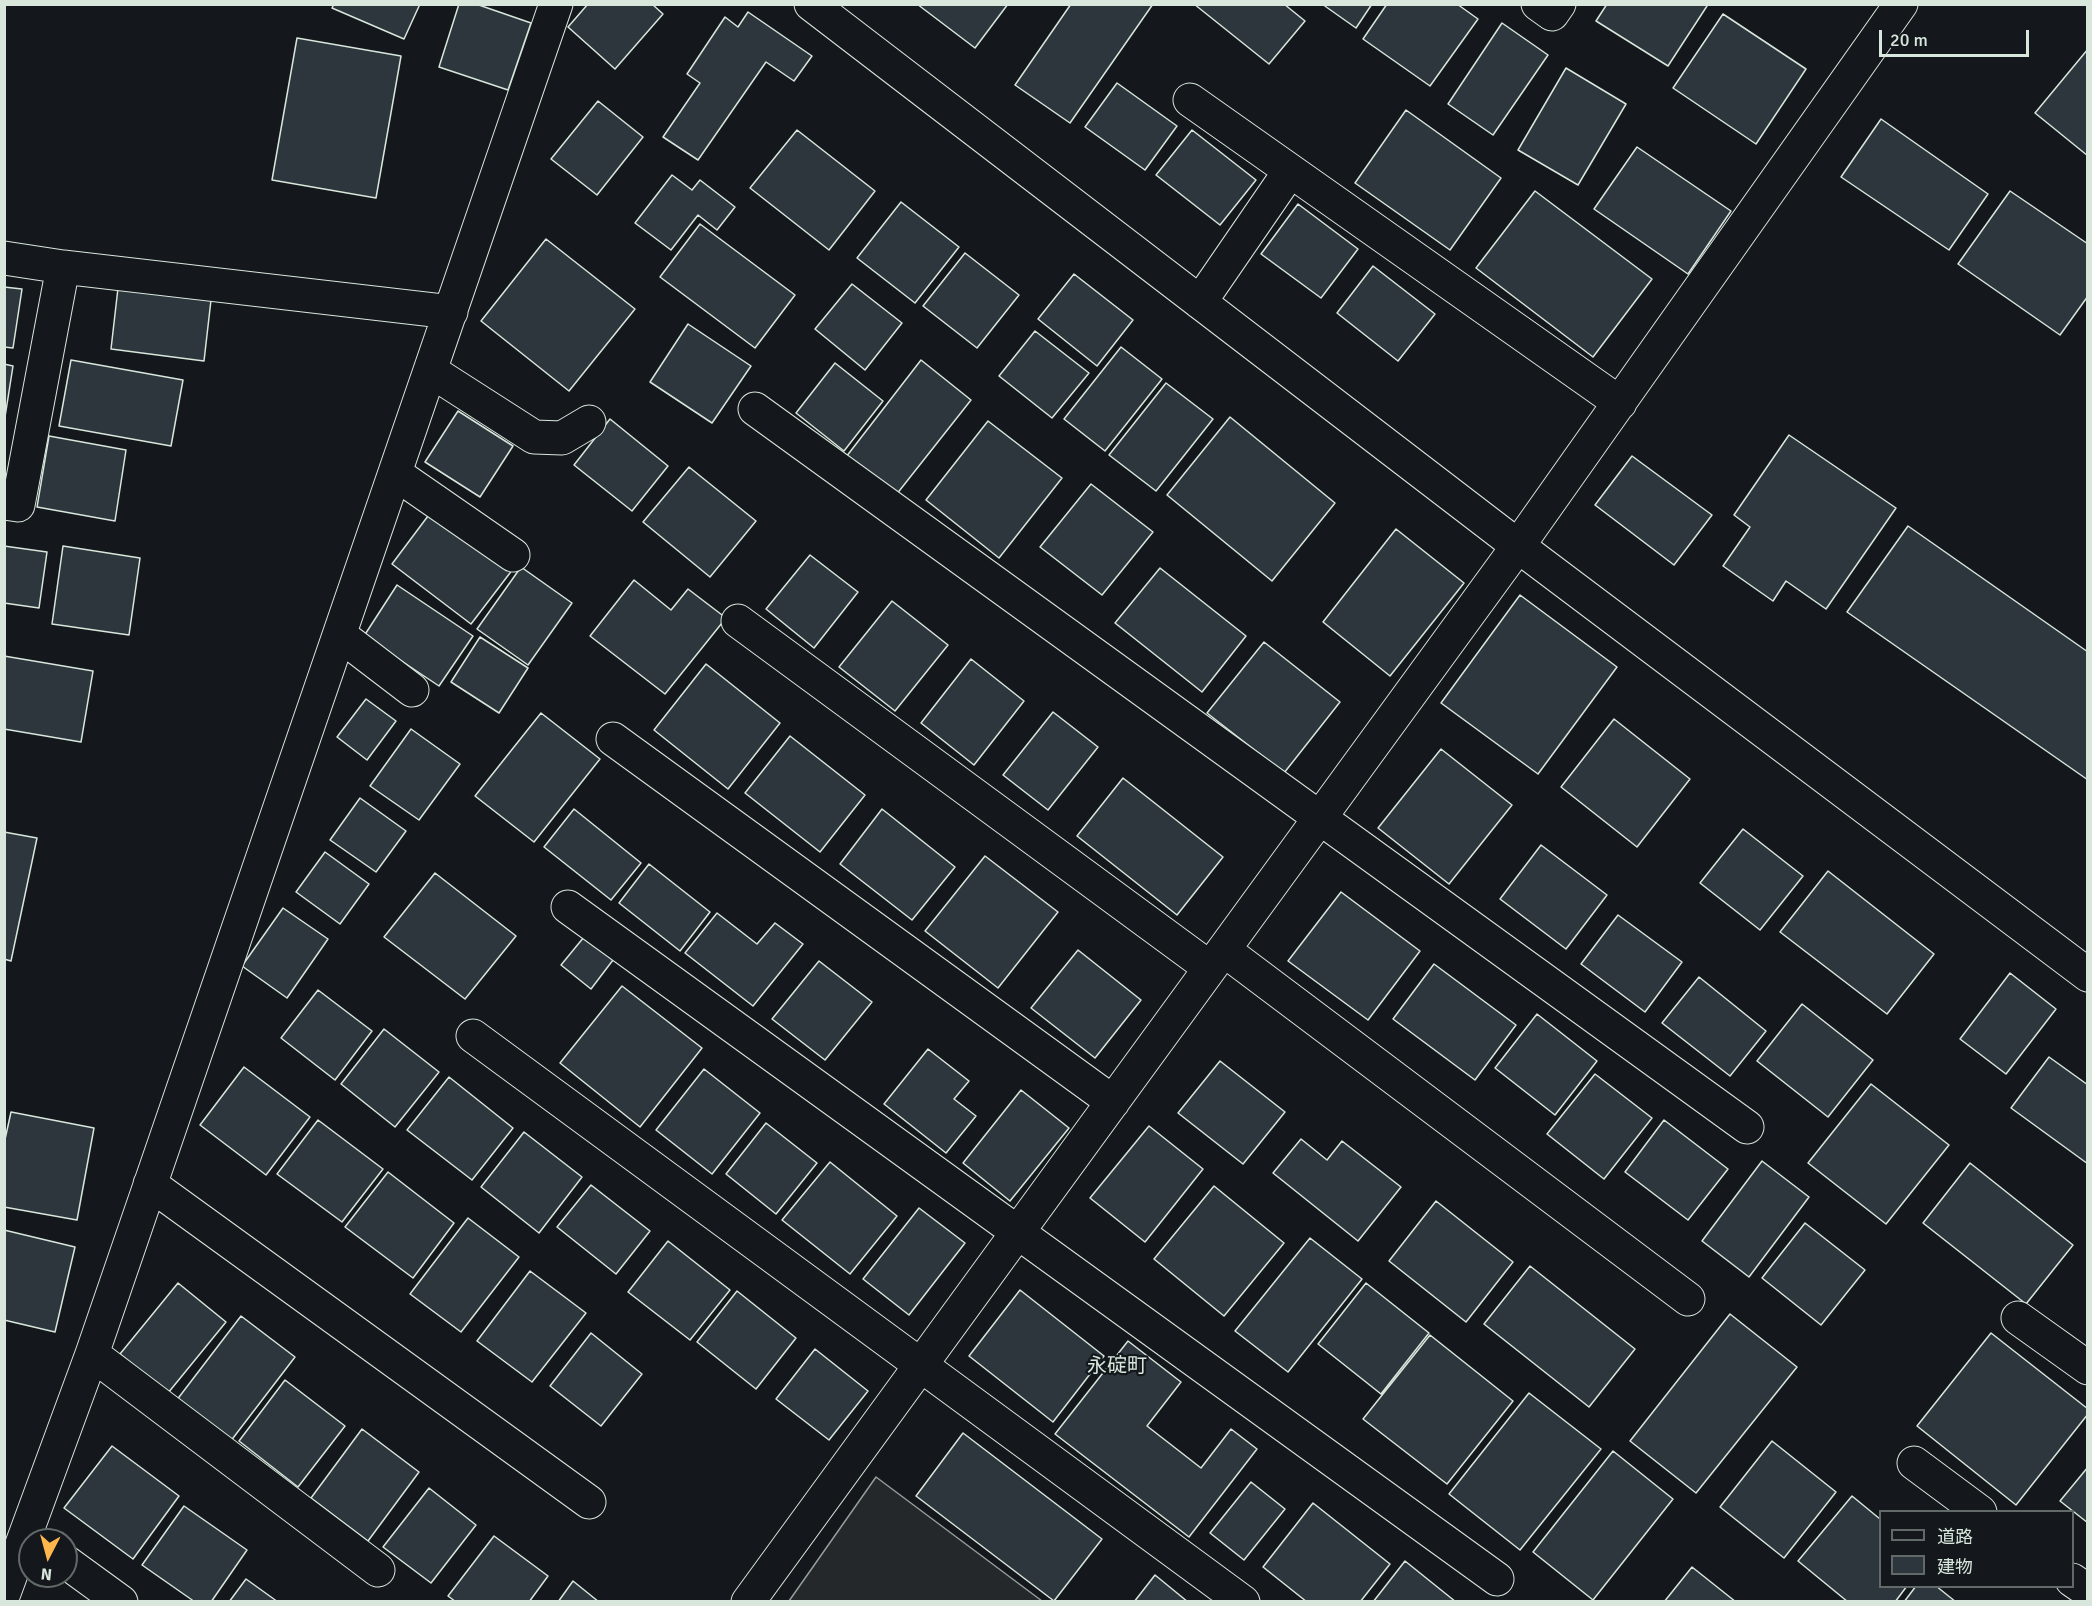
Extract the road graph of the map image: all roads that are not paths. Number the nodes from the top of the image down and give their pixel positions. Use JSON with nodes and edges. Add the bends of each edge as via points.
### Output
{"nodes":[{"id":1,"x":556,"y":4,"type":"edge"},
{"id":2,"x":811,"y":4,"type":"edge"},
{"id":3,"x":1538,"y":4,"type":"edge"},
{"id":4,"x":1559,"y":4,"type":"edge"},
{"id":5,"x":1901,"y":4,"type":"edge"},
{"id":6,"x":1190,"y":100,"type":"dead end"},
{"id":7,"x":1290,"y":171,"type":"junction"},
{"id":8,"x":4,"y":258,"type":"edge"},
{"id":9,"x":63,"y":267,"type":"junction"},
{"id":10,"x":1200,"y":302,"type":"junction"},
{"id":11,"x":451,"y":312,"type":"junction"},
{"id":12,"x":431,"y":370,"type":"junction"},
{"id":13,"x":1620,"y":403,"type":"junction"},
{"id":14,"x":755,"y":409,"type":"dead end"},
{"id":15,"x":590,"y":422,"type":"dead end"},
{"id":16,"x":396,"y":474,"type":"junction"},
{"id":17,"x":4,"y":503,"type":"edge"},
{"id":18,"x":1518,"y":546,"type":"junction"},
{"id":19,"x":513,"y":555,"type":"dead end"},
{"id":20,"x":738,"y":621,"type":"dead end"},
{"id":21,"x":340,"y":635,"type":"junction"},
{"id":22,"x":412,"y":690,"type":"dead end"},
{"id":23,"x":613,"y":739,"type":"dead end"},
{"id":24,"x":1320,"y":818,"type":"junction"},
{"id":25,"x":567,"y":907,"type":"dead end"},
{"id":26,"x":1217,"y":959,"type":"junction"},
{"id":27,"x":2088,"y":975,"type":"edge"},
{"id":28,"x":473,"y":1036,"type":"dead end"},
{"id":29,"x":1113,"y":1102,"type":"junction"},
{"id":30,"x":1747,"y":1127,"type":"dead end"},
{"id":31,"x":150,"y":1185,"type":"junction"},
{"id":32,"x":1018,"y":1232,"type":"junction"},
{"id":33,"x":1688,"y":1299,"type":"dead end"},
{"id":34,"x":2018,"y":1318,"type":"dead end"},
{"id":35,"x":92,"y":1354,"type":"junction"},
{"id":36,"x":921,"y":1365,"type":"junction"},
{"id":37,"x":2088,"y":1368,"type":"edge"},
{"id":38,"x":1914,"y":1463,"type":"dead end"},
{"id":39,"x":589,"y":1502,"type":"dead end"},
{"id":40,"x":1977,"y":1510,"type":"edge"},
{"id":41,"x":34,"y":1528,"type":"edge"},
{"id":42,"x":18,"y":1564,"type":"edge"},
{"id":43,"x":378,"y":1570,"type":"dead end"},
{"id":44,"x":78,"y":1571,"type":"edge"},
{"id":45,"x":1497,"y":1579,"type":"dead end"},
{"id":46,"x":2074,"y":1581,"type":"edge"},
{"id":47,"x":2088,"y":1591,"type":"edge"},
{"id":48,"x":4,"y":1593,"type":"edge"},
{"id":49,"x":121,"y":1602,"type":"edge"},
{"id":50,"x":748,"y":1602,"type":"edge"},
{"id":51,"x":1243,"y":1602,"type":"edge"}],
"edges":[{"from":1,"to":11,"type":"street"},
{"from":2,"to":10,"type":"street"},
{"from":3,"to":4,"type":"street","via":[[1552,14]]},
{"from":5,"to":13,"type":"street"},
{"from":6,"to":7,"type":"street"},
{"from":7,"to":10,"type":"street"},
{"from":7,"to":13,"type":"street"},
{"from":8,"to":9,"type":"street"},
{"from":9,"to":11,"type":"street"},
{"from":9,"to":17,"type":"street","via":[[18,505]]},
{"from":10,"to":18,"type":"street"},
{"from":11,"to":12,"type":"street"},
{"from":12,"to":15,"type":"street","via":[[534,437],[562,438]]},
{"from":12,"to":16,"type":"street"},
{"from":13,"to":18,"type":"street"},
{"from":14,"to":24,"type":"street"},
{"from":16,"to":19,"type":"street"},
{"from":16,"to":21,"type":"street"},
{"from":18,"to":24,"type":"street"},
{"from":18,"to":27,"type":"street"},
{"from":20,"to":26,"type":"street"},
{"from":21,"to":22,"type":"street"},
{"from":21,"to":31,"type":"street"},
{"from":23,"to":29,"type":"street"},
{"from":24,"to":26,"type":"street"},
{"from":24,"to":30,"type":"street"},
{"from":25,"to":32,"type":"street"},
{"from":26,"to":29,"type":"street"},
{"from":26,"to":33,"type":"street"},
{"from":28,"to":36,"type":"street"},
{"from":29,"to":32,"type":"street"},
{"from":31,"to":35,"type":"street"},
{"from":31,"to":39,"type":"street"},
{"from":32,"to":36,"type":"street"},
{"from":32,"to":45,"type":"street"},
{"from":34,"to":37,"type":"street"},
{"from":35,"to":41,"type":"street"},
{"from":35,"to":43,"type":"street"},
{"from":36,"to":50,"type":"street"},
{"from":36,"to":51,"type":"street"},
{"from":38,"to":40,"type":"street"},
{"from":42,"to":48,"type":"street"},
{"from":44,"to":49,"type":"street"},
{"from":46,"to":47,"type":"street"}]}
